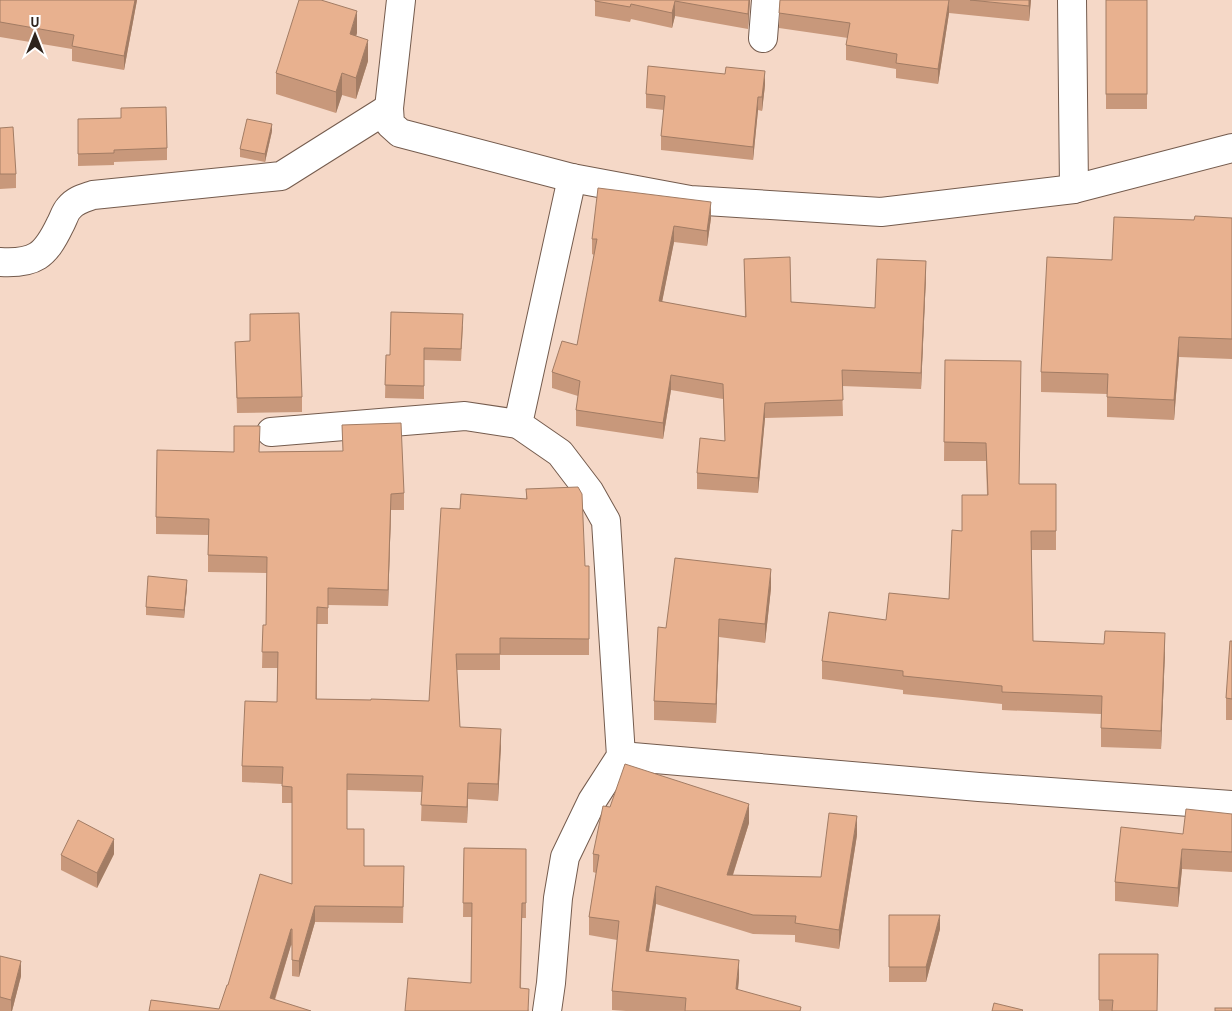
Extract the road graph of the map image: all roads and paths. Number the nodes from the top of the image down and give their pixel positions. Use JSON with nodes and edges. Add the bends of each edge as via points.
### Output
{"nodes":[{"id":1,"x":401,"y":0,"type":"edge"},
{"id":2,"x":766,"y":0,"type":"edge"},
{"id":3,"x":1072,"y":0,"type":"edge"},
{"id":4,"x":763,"y":38,"type":"dead end"},
{"id":5,"x":389,"y":108,"type":"junction"},
{"id":6,"x":1232,"y":148,"type":"edge"},
{"id":7,"x":572,"y":178,"type":"junction"},
{"id":8,"x":1074,"y":189,"type":"junction"},
{"id":9,"x":0,"y":262,"type":"edge"},
{"id":10,"x":518,"y":424,"type":"junction"},
{"id":11,"x":271,"y":432,"type":"dead end"},
{"id":12,"x":621,"y":756,"type":"junction"},
{"id":13,"x":1232,"y":805,"type":"edge"},
{"id":14,"x":547,"y":1011,"type":"edge"}],
"edges":[{"from":1,"to":5,"type":"street"},
{"from":2,"to":4,"type":"street"},
{"from":3,"to":8,"type":"street"},
{"from":5,"to":7,"type":"street","via":[[390,124],[400,133]]},
{"from":5,"to":9,"type":"street","via":[[281,176],[79,199],[69,208],[50,245],[38,256],[17,263]]},
{"from":6,"to":8,"type":"street"},
{"from":7,"to":8,"type":"street","via":[[690,200],[882,212]]},
{"from":7,"to":10,"type":"street"},
{"from":10,"to":11,"type":"street","via":[[465,416]]},
{"from":10,"to":12,"type":"street","via":[[560,453],[589,491],[606,521]]},
{"from":12,"to":13,"type":"street","via":[[979,788]]},
{"from":12,"to":14,"type":"street","via":[[592,801],[565,857]]}]}
